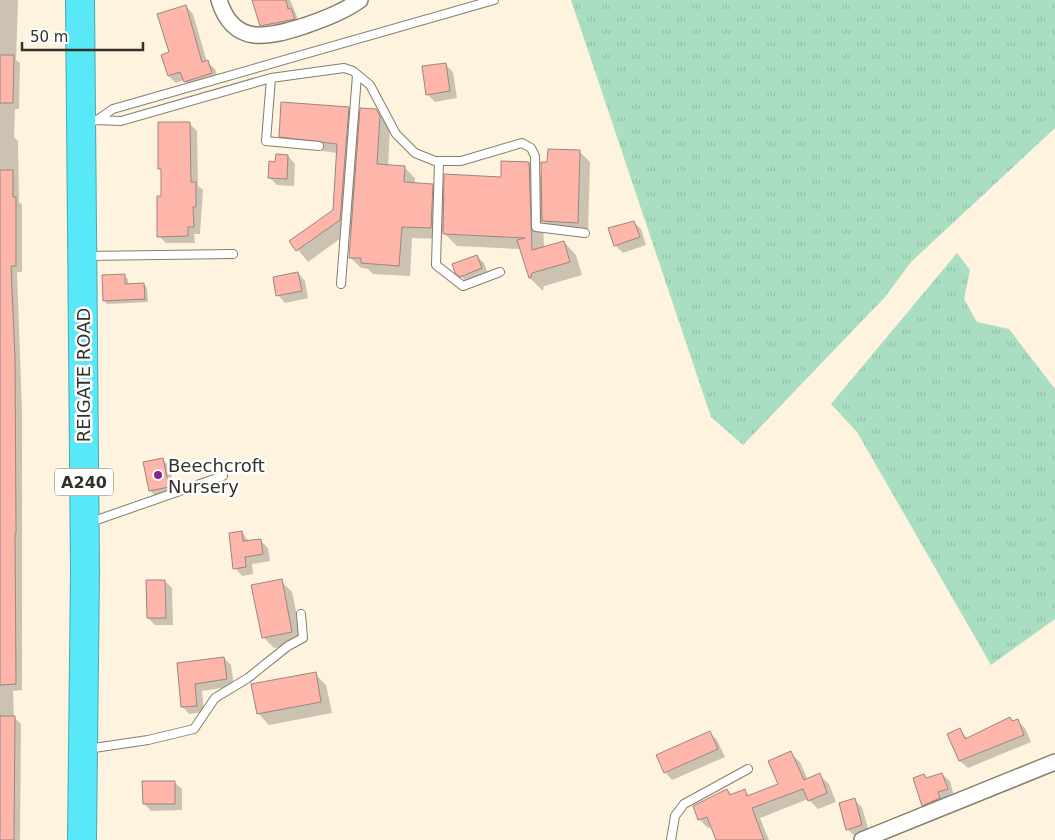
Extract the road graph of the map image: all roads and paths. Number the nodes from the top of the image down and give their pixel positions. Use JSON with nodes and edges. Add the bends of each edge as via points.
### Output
{"nodes":[{"id":1,"x":80,"y":0,"type":"edge"},
{"id":2,"x":218,"y":0,"type":"edge"},
{"id":3,"x":360,"y":0,"type":"edge"},
{"id":4,"x":494,"y":0,"type":"edge"},
{"id":5,"x":357,"y":75,"type":"junction"},
{"id":6,"x":271,"y":78,"type":"junction"},
{"id":7,"x":89,"y":122,"type":"junction"},
{"id":8,"x":320,"y":146,"type":"dead end"},
{"id":9,"x":439,"y":162,"type":"junction"},
{"id":10,"x":585,"y":233,"type":"dead end"},
{"id":11,"x":233,"y":254,"type":"dead end"},
{"id":12,"x":82,"y":256,"type":"junction"},
{"id":13,"x":500,"y":272,"type":"dead end"},
{"id":14,"x":341,"y":284,"type":"dead end"},
{"id":15,"x":223,"y":476,"type":"dead end"},
{"id":16,"x":84,"y":525,"type":"junction"},
{"id":17,"x":301,"y":614,"type":"dead end"},
{"id":18,"x":83,"y":750,"type":"junction"},
{"id":19,"x":1055,"y":762,"type":"edge"},
{"id":20,"x":748,"y":769,"type":"dead end"},
{"id":21,"x":82,"y":840,"type":"edge"},
{"id":22,"x":671,"y":840,"type":"edge"},
{"id":23,"x":862,"y":840,"type":"edge"}],
"edges":[{"from":1,"to":7,"type":"highway","name":"REIGATE ROAD","number":"A240"},
{"from":2,"to":3,"type":"street","via":[[235,28],[243,33],[263,36],[283,33],[320,20]]},
{"from":4,"to":7,"type":"lane","via":[[113,110]]},
{"from":5,"to":6,"type":"lane","via":[[344,68],[336,68]]},
{"from":5,"to":9,"type":"lane","via":[[370,85],[396,134],[415,153]]},
{"from":5,"to":14,"type":"lane"},
{"from":6,"to":7,"type":"lane","via":[[121,121]]},
{"from":6,"to":8,"type":"lane","via":[[266,141]]},
{"from":7,"to":12,"type":"highway","name":"REIGATE ROAD","number":"A240"},
{"from":9,"to":10,"type":"lane","via":[[461,161],[522,144],[531,148],[535,156],[536,227]]},
{"from":9,"to":13,"type":"lane","via":[[436,265],[463,286]]},
{"from":11,"to":12,"type":"lane"},
{"from":12,"to":16,"type":"highway","name":"REIGATE ROAD","number":"A240"},
{"from":15,"to":16,"type":"lane"},
{"from":16,"to":18,"type":"highway","name":"REIGATE ROAD","number":"A240"},
{"from":17,"to":18,"type":"lane","via":[[303,638],[215,698],[194,729]]},
{"from":18,"to":21,"type":"highway","name":"REIGATE ROAD","number":"A240"},
{"from":19,"to":23,"type":"street"},
{"from":20,"to":22,"type":"lane","via":[[684,804],[675,816]]}]}
